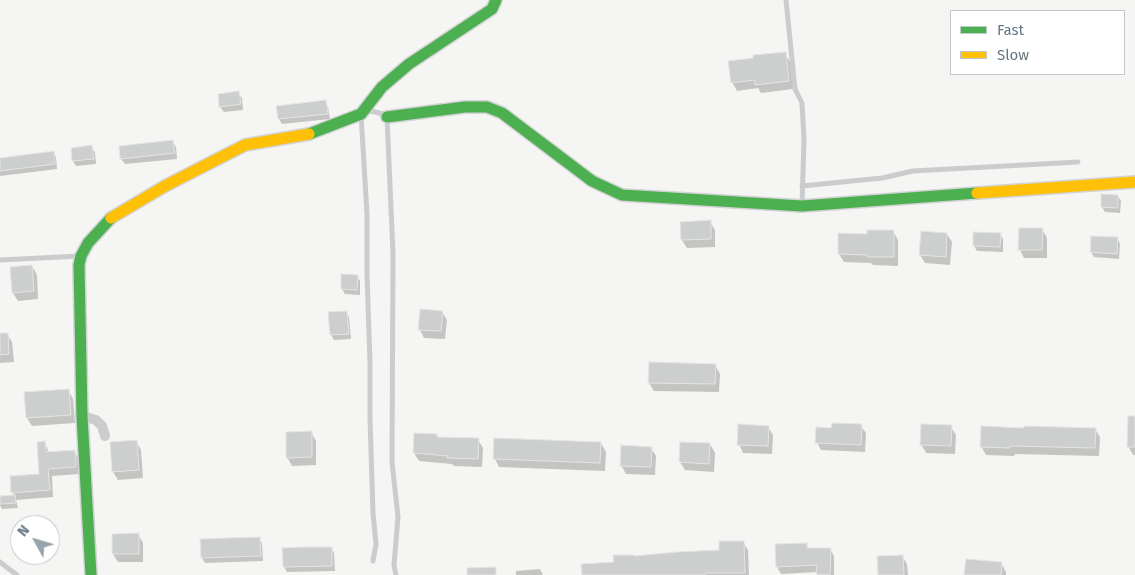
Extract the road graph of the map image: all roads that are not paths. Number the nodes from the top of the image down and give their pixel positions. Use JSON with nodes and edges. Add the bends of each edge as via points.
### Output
{"nodes":[{"id":1,"x":496,"y":0,"type":"edge"},
{"id":2,"x":786,"y":0,"type":"edge"},
{"id":3,"x":361,"y":114,"type":"junction"},
{"id":4,"x":387,"y":117,"type":"junction"},
{"id":5,"x":1078,"y":162,"type":"dead end"},
{"id":6,"x":1135,"y":182,"type":"edge"},
{"id":7,"x":802,"y":186,"type":"junction"},
{"id":8,"x":802,"y":206,"type":"junction"},
{"id":9,"x":81,"y":256,"type":"junction"},
{"id":10,"x":0,"y":260,"type":"edge"},
{"id":11,"x":82,"y":416,"type":"junction"},
{"id":12,"x":106,"y":436,"type":"dead end"},
{"id":13,"x":373,"y":561,"type":"dead end"},
{"id":14,"x":0,"y":562,"type":"edge"},
{"id":15,"x":17,"y":575,"type":"edge"},
{"id":16,"x":91,"y":575,"type":"edge"},
{"id":17,"x":396,"y":575,"type":"edge"}],
"edges":[{"from":1,"to":3,"type":"street","via":[[492,9],[409,64],[382,87]]},
{"from":2,"to":7,"type":"lane","via":[[795,89],[802,103]]},
{"from":3,"to":4,"type":"lane","via":[[371,111]]},
{"from":3,"to":9,"type":"street","via":[[308,134],[245,144],[110,218],[88,242]]},
{"from":3,"to":13,"type":"lane","via":[[367,214],[370,418],[376,544]]},
{"from":4,"to":8,"type":"street","via":[[466,106],[487,107],[502,113],[592,181],[622,195]]},
{"from":4,"to":17,"type":"lane","via":[[394,254],[392,462],[398,517]]},
{"from":5,"to":7,"type":"lane","via":[[913,171],[882,178]]},
{"from":6,"to":8,"type":"street"},
{"from":7,"to":8,"type":"lane"},
{"from":9,"to":10,"type":"lane"},
{"from":9,"to":11,"type":"street"},
{"from":11,"to":12,"type":"street","via":[[96,420]]},
{"from":11,"to":16,"type":"street"},
{"from":14,"to":15,"type":"lane"}]}
